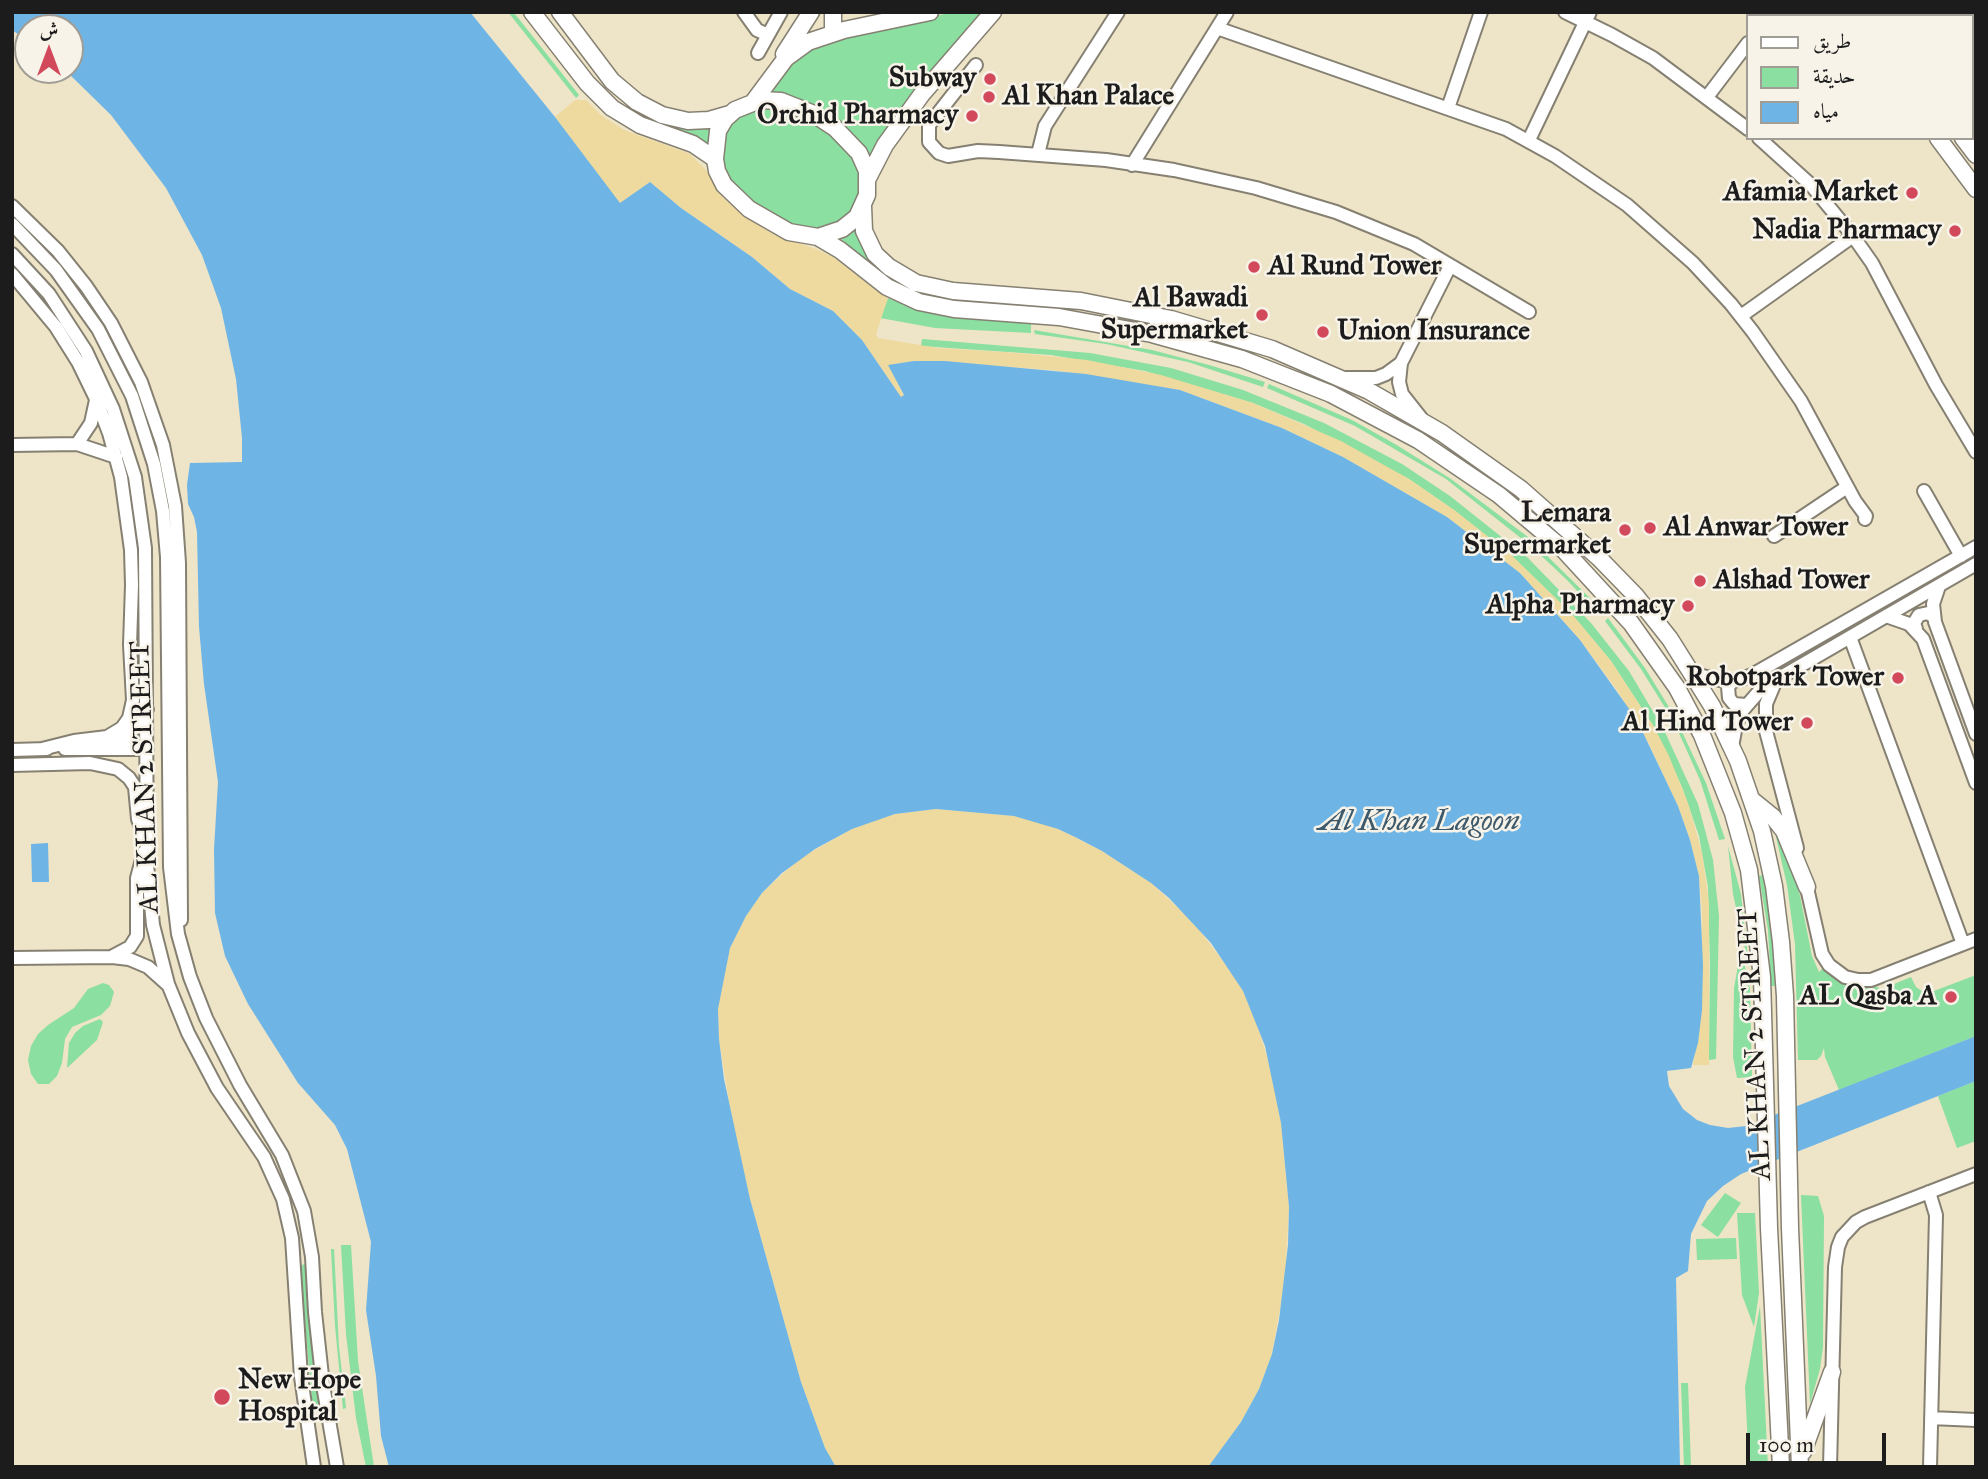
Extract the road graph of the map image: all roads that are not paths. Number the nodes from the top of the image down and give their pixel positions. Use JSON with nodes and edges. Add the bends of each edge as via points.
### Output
{"nodes":[{"id":1,"x":532,"y":12,"type":"edge"},
{"id":2,"x":560,"y":12,"type":"edge"},
{"id":3,"x":744,"y":12,"type":"edge"},
{"id":4,"x":781,"y":12,"type":"edge"},
{"id":5,"x":833,"y":12,"type":"edge"},
{"id":6,"x":930,"y":12,"type":"edge"},
{"id":7,"x":993,"y":12,"type":"edge"},
{"id":8,"x":1118,"y":12,"type":"edge"},
{"id":9,"x":1227,"y":12,"type":"edge"},
{"id":10,"x":1481,"y":12,"type":"edge"},
{"id":11,"x":1565,"y":12,"type":"edge"},
{"id":12,"x":807,"y":15,"type":"edge"},
{"id":13,"x":1588,"y":17,"type":"edge"},
{"id":14,"x":1217,"y":28,"type":"junction"},
{"id":15,"x":833,"y":33,"type":"junction"},
{"id":16,"x":768,"y":35,"type":"junction"},
{"id":17,"x":1746,"y":46,"type":"edge"},
{"id":18,"x":758,"y":53,"type":"dead end"},
{"id":19,"x":976,"y":65,"type":"dead end"},
{"id":20,"x":776,"y":71,"type":"junction"},
{"id":21,"x":1707,"y":97,"type":"junction"},
{"id":22,"x":754,"y":101,"type":"junction"},
{"id":23,"x":1448,"y":108,"type":"junction"},
{"id":24,"x":730,"y":114,"type":"junction"},
{"id":25,"x":1746,"y":127,"type":"edge"},
{"id":26,"x":1529,"y":140,"type":"junction"},
{"id":27,"x":1761,"y":140,"type":"edge"},
{"id":28,"x":1939,"y":140,"type":"edge"},
{"id":29,"x":1038,"y":154,"type":"junction"},
{"id":30,"x":715,"y":159,"type":"junction"},
{"id":31,"x":1132,"y":164,"type":"junction"},
{"id":32,"x":868,"y":178,"type":"junction"},
{"id":33,"x":1976,"y":189,"type":"edge"},
{"id":34,"x":12,"y":206,"type":"edge"},
{"id":35,"x":863,"y":206,"type":"junction"},
{"id":36,"x":12,"y":224,"type":"edge"},
{"id":37,"x":1853,"y":236,"type":"junction"},
{"id":38,"x":818,"y":237,"type":"junction"},
{"id":39,"x":12,"y":254,"type":"edge"},
{"id":40,"x":1450,"y":266,"type":"junction"},
{"id":41,"x":56,"y":270,"type":"junction"},
{"id":42,"x":12,"y":274,"type":"edge"},
{"id":43,"x":80,"y":278,"type":"junction"},
{"id":44,"x":1529,"y":312,"type":"dead end"},
{"id":45,"x":1741,"y":316,"type":"junction"},
{"id":46,"x":1401,"y":363,"type":"junction"},
{"id":47,"x":1343,"y":379,"type":"junction"},
{"id":48,"x":96,"y":399,"type":"junction"},
{"id":49,"x":1424,"y":422,"type":"junction"},
{"id":50,"x":77,"y":444,"type":"junction"},
{"id":51,"x":12,"y":445,"type":"edge"},
{"id":52,"x":1976,"y":452,"type":"edge"},
{"id":53,"x":116,"y":457,"type":"junction"},
{"id":54,"x":1847,"y":487,"type":"junction"},
{"id":55,"x":172,"y":488,"type":"junction"},
{"id":56,"x":1924,"y":491,"type":"dead end"},
{"id":57,"x":124,"y":497,"type":"junction"},
{"id":58,"x":141,"y":510,"type":"junction"},
{"id":59,"x":163,"y":511,"type":"junction"},
{"id":60,"x":1865,"y":519,"type":"dead end"},
{"id":61,"x":1774,"y":536,"type":"dead end"},
{"id":62,"x":1976,"y":547,"type":"edge"},
{"id":63,"x":1961,"y":556,"type":"junction"},
{"id":64,"x":1976,"y":564,"type":"edge"},
{"id":65,"x":1939,"y":586,"type":"junction"},
{"id":66,"x":1886,"y":616,"type":"junction"},
{"id":67,"x":1934,"y":617,"type":"junction"},
{"id":68,"x":130,"y":629,"type":"junction"},
{"id":69,"x":1916,"y":629,"type":"junction"},
{"id":70,"x":1850,"y":637,"type":"junction"},
{"id":71,"x":146,"y":648,"type":"junction"},
{"id":72,"x":1694,"y":674,"type":"junction"},
{"id":73,"x":1776,"y":680,"type":"junction"},
{"id":74,"x":1733,"y":681,"type":"junction"},
{"id":75,"x":1746,"y":705,"type":"junction"},
{"id":76,"x":147,"y":709,"type":"junction"},
{"id":77,"x":1976,"y":734,"type":"edge"},
{"id":78,"x":1732,"y":747,"type":"junction"},
{"id":79,"x":106,"y":749,"type":"junction"},
{"id":80,"x":147,"y":749,"type":"junction"},
{"id":81,"x":12,"y":750,"type":"edge"},
{"id":82,"x":42,"y":750,"type":"junction"},
{"id":83,"x":12,"y":765,"type":"edge"},
{"id":84,"x":1976,"y":783,"type":"edge"},
{"id":85,"x":1752,"y":800,"type":"junction"},
{"id":86,"x":148,"y":842,"type":"junction"},
{"id":87,"x":1807,"y":887,"type":"junction"},
{"id":88,"x":178,"y":934,"type":"junction"},
{"id":89,"x":1976,"y":939,"type":"edge"},
{"id":90,"x":1963,"y":944,"type":"junction"},
{"id":91,"x":112,"y":957,"type":"junction"},
{"id":92,"x":12,"y":958,"type":"edge"},
{"id":93,"x":168,"y":984,"type":"junction"},
{"id":94,"x":1976,"y":1174,"type":"edge"},
{"id":95,"x":1929,"y":1192,"type":"junction"},
{"id":96,"x":307,"y":1226,"type":"junction"},
{"id":97,"x":290,"y":1229,"type":"junction"},
{"id":98,"x":293,"y":1257,"type":"junction"},
{"id":99,"x":312,"y":1257,"type":"junction"},
{"id":100,"x":1832,"y":1372,"type":"junction"},
{"id":101,"x":1931,"y":1418,"type":"junction"},
{"id":102,"x":1976,"y":1420,"type":"edge"},
{"id":103,"x":1799,"y":1464,"type":"edge"},
{"id":104,"x":314,"y":1467,"type":"edge"},
{"id":105,"x":337,"y":1467,"type":"edge"},
{"id":106,"x":1781,"y":1467,"type":"edge"},
{"id":107,"x":1830,"y":1467,"type":"edge"},
{"id":108,"x":1930,"y":1467,"type":"edge"}],
"edges":[{"from":1,"to":30,"type":"main road","via":[[612,108],[640,125],[693,144]]},
{"from":2,"to":24,"type":"main road","via":[[612,81],[638,102],[662,115],[688,121]]},
{"from":3,"to":16,"type":"street","via":[[757,30]]},
{"from":4,"to":16,"type":"street"},
{"from":5,"to":15,"type":"main road"},
{"from":6,"to":15,"type":"main road"},
{"from":7,"to":32,"type":"main road","via":[[914,104]]},
{"from":8,"to":29,"type":"street","via":[[1045,126]]},
{"from":9,"to":14,"type":"street"},
{"from":10,"to":23,"type":"street"},
{"from":11,"to":13,"type":"street"},
{"from":12,"to":20,"type":"main road"},
{"from":13,"to":21,"type":"street"},
{"from":13,"to":26,"type":"street"},
{"from":14,"to":23,"type":"street"},
{"from":14,"to":31,"type":"street"},
{"from":15,"to":20,"type":"main road","via":[[796,49]]},
{"from":16,"to":18,"type":"street"},
{"from":17,"to":21,"type":"street"},
{"from":19,"to":29,"type":"street","via":[[931,120],[932,146],[948,156],[978,151]]},
{"from":20,"to":22,"type":"main road"},
{"from":21,"to":25,"type":"street"},
{"from":22,"to":24,"type":"main road"},
{"from":22,"to":32,"type":"main road","via":[[782,101],[825,120],[859,153]]},
{"from":23,"to":26,"type":"street"},
{"from":24,"to":30,"type":"main road","via":[[716,138]]},
{"from":26,"to":45,"type":"street","via":[[1652,226]]},
{"from":27,"to":37,"type":"street","via":[[1811,185]]},
{"from":28,"to":33,"type":"main road"},
{"from":29,"to":31,"type":"street"},
{"from":30,"to":38,"type":"main road","via":[[724,185],[749,209],[789,232]]},
{"from":31,"to":40,"type":"street","via":[[1215,178],[1297,199],[1414,244]]},
{"from":32,"to":35,"type":"main road"},
{"from":34,"to":43,"type":"street"},
{"from":35,"to":38,"type":"main road","via":[[847,226]]},
{"from":35,"to":47,"type":"main road","name":"AL KHAN 2 STREET","via":[[864,231],[875,254],[916,283],[941,290],[1062,299],[1149,314],[1250,341]]},
{"from":36,"to":41,"type":"street","name":"AL KHAN 2 STREET"},
{"from":37,"to":45,"type":"street"},
{"from":37,"to":52,"type":"street"},
{"from":38,"to":106,"type":"main road","name":"AL KHAN 2 STREET","via":[[887,287],[919,302],[1121,327],[1212,350],[1301,381],[1360,408],[1482,482],[1544,532],[1597,584],[1647,644],[1690,711],[1713,760],[1749,870],[1762,977]]},
{"from":39,"to":58,"type":"street","name":"AL KHAN 2 STREET","via":[[63,314],[96,370],[123,436]]},
{"from":40,"to":44,"type":"street"},
{"from":40,"to":46,"type":"street"},
{"from":41,"to":43,"type":"street"},
{"from":41,"to":59,"type":"street","name":"AL KHAN 2 STREET","via":[[92,318],[122,373],[148,441]]},
{"from":42,"to":48,"type":"street","via":[[56,327]]},
{"from":43,"to":55,"type":"street","via":[[111,323],[141,382],[163,444]]},
{"from":45,"to":54,"type":"street","via":[[1801,401]]},
{"from":46,"to":47,"type":"street","via":[[1376,378]]},
{"from":46,"to":49,"type":"street","via":[[1402,394]]},
{"from":47,"to":49,"type":"main road","name":"AL KHAN 2 STREET"},
{"from":48,"to":50,"type":"street","via":[[91,424]]},
{"from":48,"to":53,"type":"street"},
{"from":49,"to":72,"type":"main road","name":"AL KHAN 2 STREET","via":[[1514,484],[1599,558],[1653,617]]},
{"from":50,"to":51,"type":"street"},
{"from":50,"to":53,"type":"street"},
{"from":53,"to":57,"type":"street"},
{"from":54,"to":60,"type":"street"},
{"from":54,"to":61,"type":"street"},
{"from":55,"to":59,"type":"street"},
{"from":55,"to":88,"type":"street","via":[[179,582],[182,897]]},
{"from":56,"to":63,"type":"street"},
{"from":57,"to":58,"type":"street"},
{"from":57,"to":68,"type":"street","via":[[132,568]]},
{"from":58,"to":71,"type":"street","name":"AL KHAN 2 STREET"},
{"from":59,"to":88,"type":"street","name":"AL KHAN 2 STREET","via":[[170,867]]},
{"from":62,"to":63,"type":"street"},
{"from":63,"to":74,"type":"street","via":[[1752,675]]},
{"from":64,"to":65,"type":"street"},
{"from":65,"to":66,"type":"street"},
{"from":65,"to":67,"type":"street"},
{"from":66,"to":69,"type":"street"},
{"from":66,"to":70,"type":"street"},
{"from":67,"to":69,"type":"street","via":[[1919,615]]},
{"from":67,"to":77,"type":"street"},
{"from":68,"to":71,"type":"street"},
{"from":68,"to":82,"type":"street","via":[[133,700],[126,723],[107,737]]},
{"from":69,"to":84,"type":"street"},
{"from":70,"to":73,"type":"street"},
{"from":70,"to":90,"type":"street"},
{"from":71,"to":76,"type":"street","name":"AL KHAN 2 STREET"},
{"from":72,"to":74,"type":"street"},
{"from":72,"to":78,"type":"main road","name":"AL KHAN 2 STREET"},
{"from":73,"to":75,"type":"street"},
{"from":73,"to":87,"type":"street","via":[[1766,704],[1766,731]]},
{"from":74,"to":75,"type":"street","via":[[1729,698],[1734,704]]},
{"from":75,"to":78,"type":"street"},
{"from":76,"to":79,"type":"street","via":[[129,736]]},
{"from":76,"to":80,"type":"street","name":"AL KHAN 2 STREET"},
{"from":78,"to":85,"type":"main road","name":"AL KHAN 2 STREET"},
{"from":79,"to":80,"type":"street"},
{"from":79,"to":82,"type":"street"},
{"from":80,"to":86,"type":"street","name":"AL KHAN 2 STREET"},
{"from":81,"to":82,"type":"street"},
{"from":83,"to":86,"type":"street","via":[[90,763],[118,769],[135,787],[138,819]]},
{"from":85,"to":87,"type":"main road","via":[[1784,831]]},
{"from":85,"to":103,"type":"main road","name":"AL KHAN 2 STREET","via":[[1778,914]]},
{"from":86,"to":91,"type":"street","via":[[137,878],[137,936],[130,947]]},
{"from":86,"to":93,"type":"street","name":"AL KHAN 2 STREET","via":[[150,904]]},
{"from":87,"to":90,"type":"street","via":[[1822,954],[1845,977],[1871,979]]},
{"from":88,"to":96,"type":"street","name":"AL KHAN 2 STREET","via":[[206,1018],[282,1155]]},
{"from":89,"to":90,"type":"street"},
{"from":91,"to":92,"type":"street"},
{"from":91,"to":93,"type":"street","via":[[142,964]]},
{"from":93,"to":97,"type":"street","name":"AL KHAN 2 STREET","via":[[196,1049],[271,1171]]},
{"from":94,"to":95,"type":"street"},
{"from":95,"to":100,"type":"street","via":[[1865,1217],[1842,1237],[1835,1256]]},
{"from":95,"to":101,"type":"street","via":[[1936,1215]]},
{"from":96,"to":97,"type":"street"},
{"from":96,"to":99,"type":"street","name":"AL KHAN 2 STREET"},
{"from":97,"to":98,"type":"street","name":"AL KHAN 2 STREET"},
{"from":98,"to":99,"type":"street"},
{"from":98,"to":104,"type":"street","name":"AL KHAN 2 STREET","via":[[300,1377]]},
{"from":99,"to":105,"type":"street","name":"AL KHAN 2 STREET","via":[[318,1349]]},
{"from":100,"to":103,"type":"main road"},
{"from":100,"to":107,"type":"street"},
{"from":101,"to":102,"type":"street"},
{"from":101,"to":108,"type":"street"}]}
